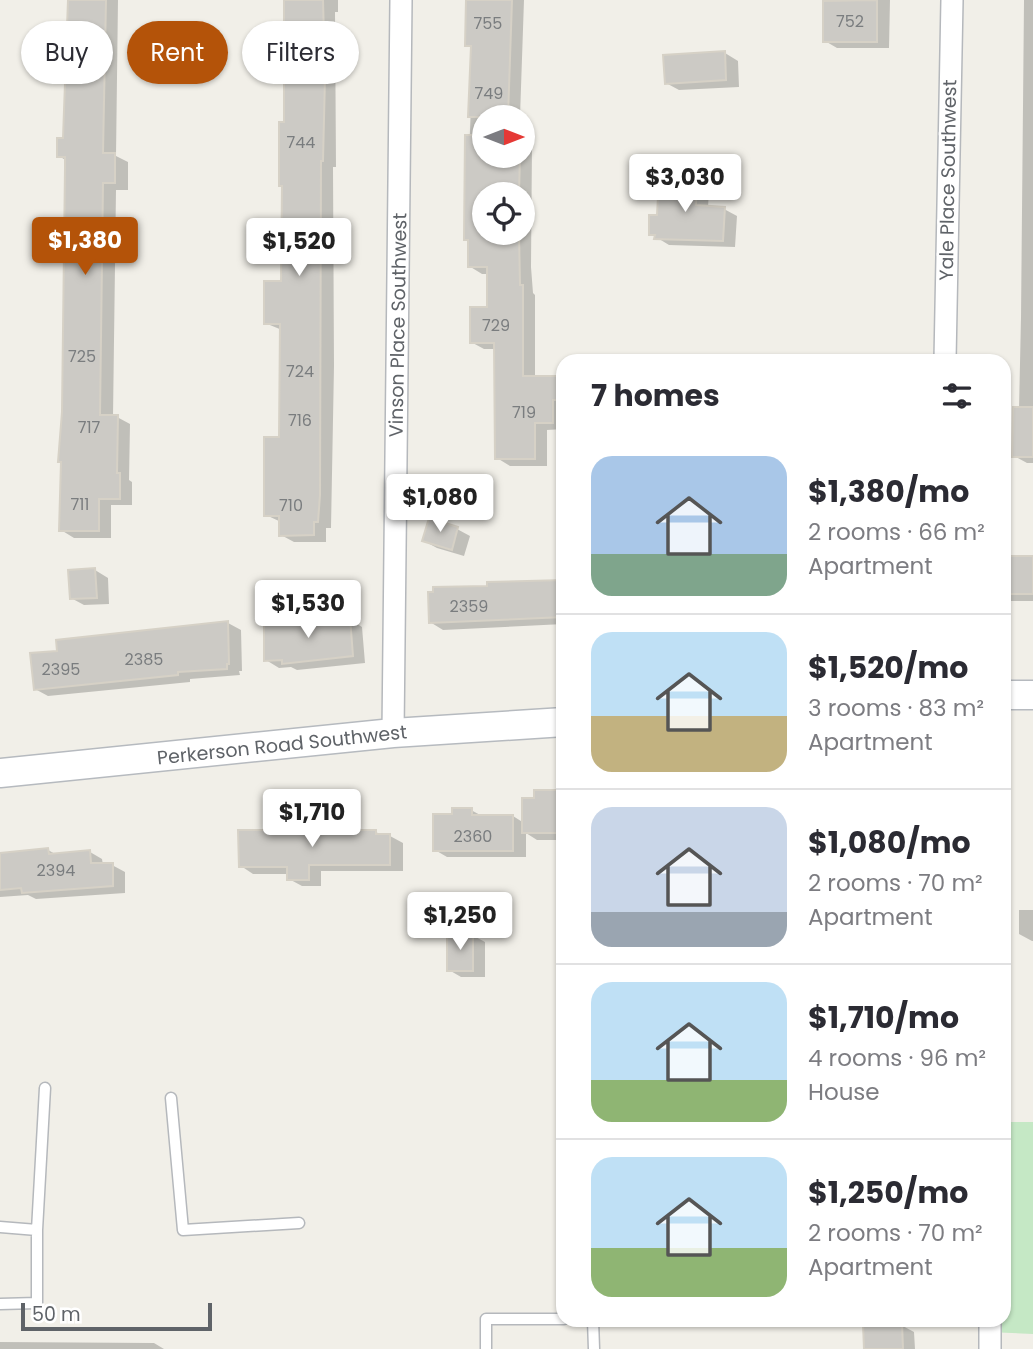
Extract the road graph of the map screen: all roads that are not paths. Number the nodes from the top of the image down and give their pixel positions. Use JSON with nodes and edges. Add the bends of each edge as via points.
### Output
{"nodes":[{"id":1,"x":401,"y":0,"type":"edge"},
{"id":2,"x":951,"y":0,"type":"edge"},
{"id":3,"x":945,"y":354,"type":"edge"},
{"id":4,"x":1011,"y":695,"type":"edge"},
{"id":5,"x":1033,"y":695,"type":"edge"},
{"id":6,"x":556,"y":723,"type":"edge"},
{"id":7,"x":393,"y":733,"type":"junction"},
{"id":8,"x":0,"y":773,"type":"edge"},
{"id":9,"x":45,"y":1088,"type":"dead end"},
{"id":10,"x":171,"y":1098,"type":"dead end"},
{"id":11,"x":299,"y":1223,"type":"dead end"},
{"id":12,"x":0,"y":1227,"type":"edge"},
{"id":13,"x":37,"y":1230,"type":"junction"},
{"id":14,"x":0,"y":1304,"type":"edge"},
{"id":15,"x":556,"y":1319,"type":"edge"},
{"id":16,"x":593,"y":1327,"type":"edge"},
{"id":17,"x":990,"y":1327,"type":"edge"},
{"id":18,"x":486,"y":1349,"type":"edge"},
{"id":19,"x":593,"y":1349,"type":"edge"},
{"id":20,"x":990,"y":1349,"type":"edge"}],
"edges":[{"from":1,"to":7,"type":"street","name":"Vinson Place Southwest"},
{"from":2,"to":3,"type":"street","name":"Yale Place Southwest"},
{"from":4,"to":5,"type":"street"},
{"from":6,"to":7,"type":"street","name":"Perkerson Road Southwest"},
{"from":7,"to":8,"type":"street","name":"Perkerson Road Southwest"},
{"from":9,"to":13,"type":"lane"},
{"from":10,"to":11,"type":"lane","via":[[183,1230]]},
{"from":12,"to":13,"type":"lane"},
{"from":13,"to":14,"type":"lane","via":[[37,1303]]},
{"from":15,"to":18,"type":"lane","via":[[486,1319]]},
{"from":16,"to":19,"type":"lane"},
{"from":17,"to":20,"type":"street"}]}
